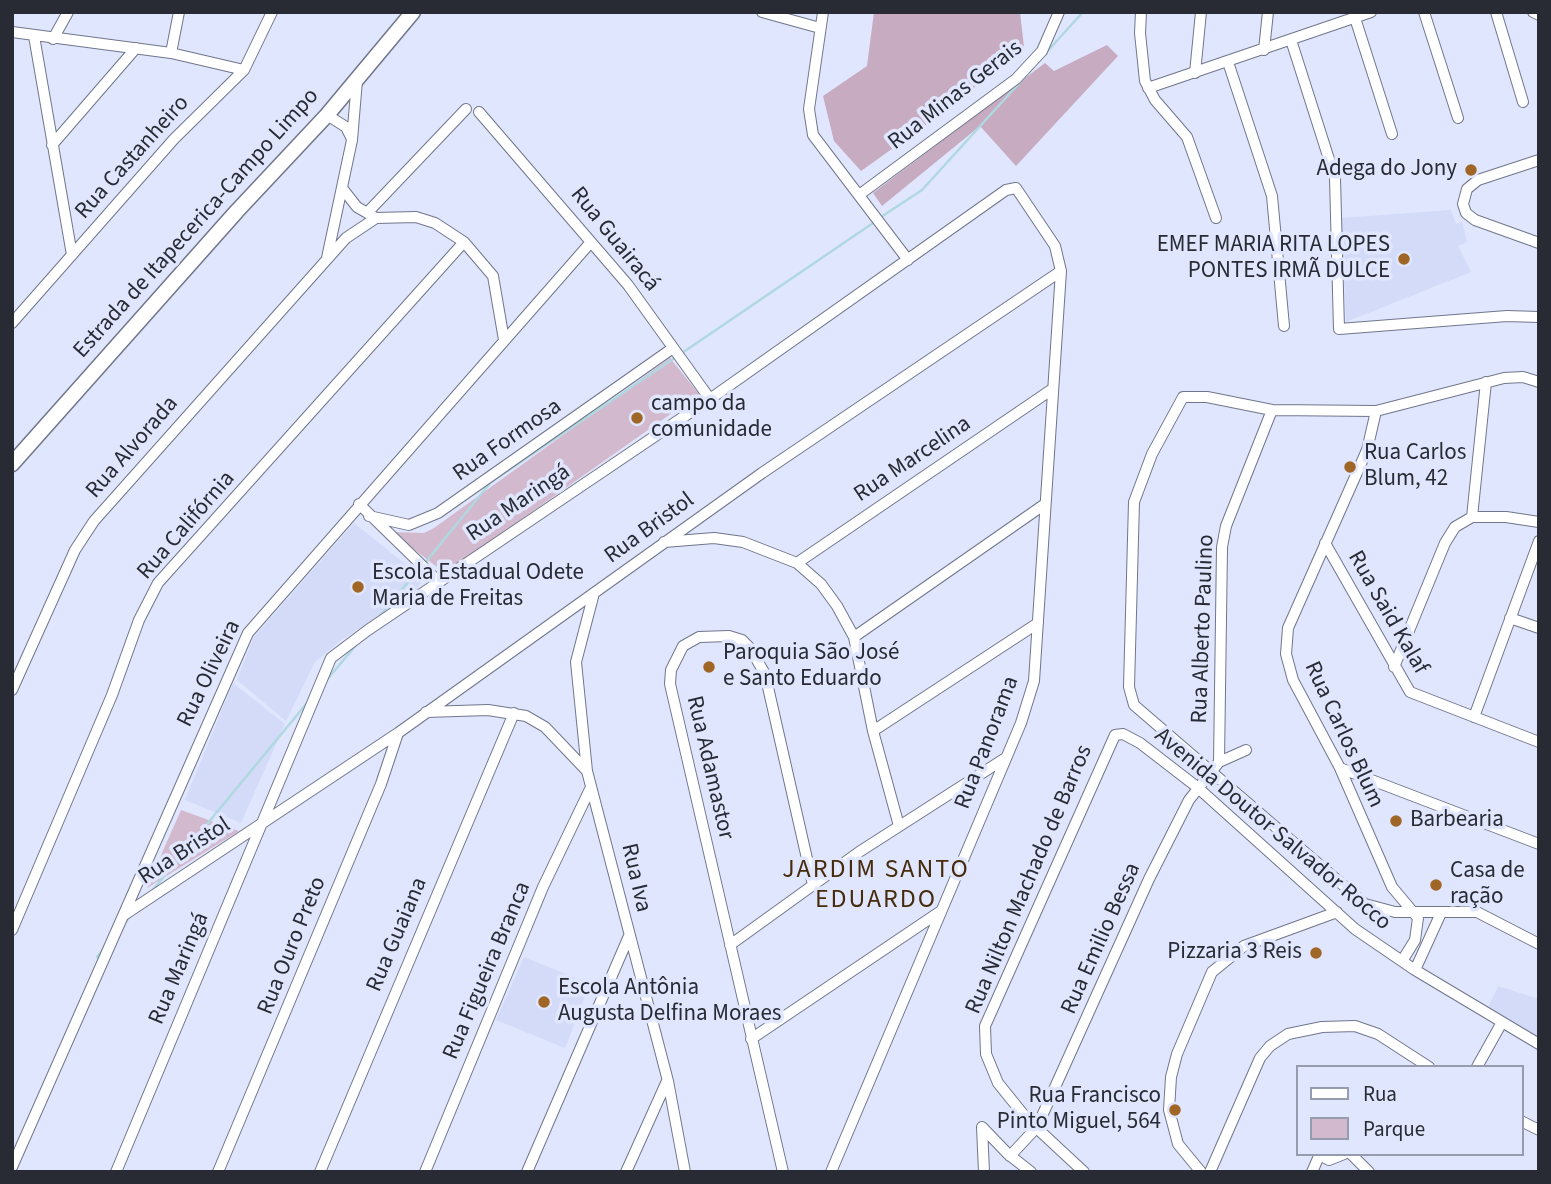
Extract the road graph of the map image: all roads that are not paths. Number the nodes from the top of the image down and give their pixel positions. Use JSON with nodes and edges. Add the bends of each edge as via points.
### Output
{"nodes":[{"id":1,"x":68,"y":12,"type":"edge"},
{"id":2,"x":179,"y":12,"type":"edge"},
{"id":3,"x":272,"y":12,"type":"edge"},
{"id":4,"x":413,"y":12,"type":"edge"},
{"id":5,"x":762,"y":12,"type":"edge"},
{"id":6,"x":822,"y":12,"type":"edge"},
{"id":7,"x":1059,"y":12,"type":"edge"},
{"id":8,"x":1141,"y":12,"type":"edge"},
{"id":9,"x":1201,"y":12,"type":"edge"},
{"id":10,"x":1268,"y":12,"type":"edge"},
{"id":11,"x":1340,"y":12,"type":"edge"},
{"id":12,"x":1371,"y":12,"type":"edge"},
{"id":13,"x":1424,"y":12,"type":"edge"},
{"id":14,"x":1496,"y":12,"type":"edge"},
{"id":15,"x":1532,"y":12,"type":"edge"},
{"id":16,"x":1539,"y":15,"type":"edge"},
{"id":17,"x":1355,"y":18,"type":"junction"},
{"id":18,"x":1340,"y":24,"type":"junction"},
{"id":19,"x":820,"y":28,"type":"junction"},
{"id":20,"x":12,"y":32,"type":"edge"},
{"id":21,"x":34,"y":36,"type":"junction"},
{"id":22,"x":53,"y":38,"type":"junction"},
{"id":23,"x":1291,"y":40,"type":"junction"},
{"id":24,"x":136,"y":48,"type":"junction"},
{"id":25,"x":1264,"y":50,"type":"junction"},
{"id":26,"x":171,"y":53,"type":"junction"},
{"id":27,"x":1228,"y":61,"type":"junction"},
{"id":28,"x":244,"y":70,"type":"junction"},
{"id":29,"x":1195,"y":73,"type":"junction"},
{"id":30,"x":357,"y":80,"type":"junction"},
{"id":31,"x":1148,"y":88,"type":"junction"},
{"id":32,"x":1523,"y":102,"type":"dead end"},
{"id":33,"x":466,"y":109,"type":"dead end"},
{"id":34,"x":479,"y":111,"type":"dead end"},
{"id":35,"x":327,"y":115,"type":"junction"},
{"id":36,"x":1458,"y":118,"type":"dead end"},
{"id":37,"x":1392,"y":134,"type":"dead end"},
{"id":38,"x":352,"y":139,"type":"junction"},
{"id":39,"x":51,"y":145,"type":"junction"},
{"id":40,"x":1539,"y":160,"type":"edge"},
{"id":41,"x":342,"y":188,"type":"junction"},
{"id":42,"x":1016,"y":188,"type":"joint"},
{"id":43,"x":859,"y":195,"type":"junction"},
{"id":44,"x":371,"y":216,"type":"junction"},
{"id":45,"x":1216,"y":218,"type":"dead end"},
{"id":46,"x":464,"y":242,"type":"junction"},
{"id":47,"x":590,"y":242,"type":"junction"},
{"id":48,"x":1539,"y":243,"type":"edge"},
{"id":49,"x":72,"y":256,"type":"junction"},
{"id":50,"x":327,"y":260,"type":"junction"},
{"id":51,"x":908,"y":260,"type":"junction"},
{"id":52,"x":1061,"y":271,"type":"junction"},
{"id":53,"x":1539,"y":317,"type":"edge"},
{"id":54,"x":12,"y":323,"type":"edge"},
{"id":55,"x":1284,"y":326,"type":"dead end"},
{"id":56,"x":504,"y":340,"type":"junction"},
{"id":57,"x":673,"y":348,"type":"junction"},
{"id":58,"x":1486,"y":382,"type":"junction"},
{"id":59,"x":1539,"y":382,"type":"edge"},
{"id":60,"x":1051,"y":390,"type":"junction"},
{"id":61,"x":710,"y":399,"type":"junction"},
{"id":62,"x":1272,"y":410,"type":"junction"},
{"id":63,"x":1376,"y":411,"type":"junction"},
{"id":64,"x":12,"y":464,"type":"edge"},
{"id":65,"x":359,"y":504,"type":"junction"},
{"id":66,"x":1045,"y":504,"type":"junction"},
{"id":67,"x":369,"y":516,"type":"junction"},
{"id":68,"x":1472,"y":517,"type":"junction"},
{"id":69,"x":1539,"y":522,"type":"edge"},
{"id":70,"x":1539,"y":541,"type":"edge"},
{"id":71,"x":663,"y":542,"type":"junction"},
{"id":72,"x":1325,"y":543,"type":"junction"},
{"id":73,"x":797,"y":563,"type":"junction"},
{"id":74,"x":439,"y":582,"type":"junction"},
{"id":75,"x":594,"y":593,"type":"junction"},
{"id":76,"x":1510,"y":618,"type":"junction"},
{"id":77,"x":1038,"y":622,"type":"junction"},
{"id":78,"x":1539,"y":628,"type":"edge"},
{"id":79,"x":854,"y":637,"type":"junction"},
{"id":80,"x":1394,"y":667,"type":"junction"},
{"id":81,"x":12,"y":690,"type":"edge"},
{"id":82,"x":426,"y":712,"type":"junction"},
{"id":83,"x":514,"y":713,"type":"junction"},
{"id":84,"x":1474,"y":717,"type":"junction"},
{"id":85,"x":873,"y":731,"type":"junction"},
{"id":86,"x":398,"y":733,"type":"junction"},
{"id":87,"x":1115,"y":735,"type":"joint"},
{"id":88,"x":1539,"y":742,"type":"edge"},
{"id":89,"x":1246,"y":750,"type":"dead end"},
{"id":90,"x":1004,"y":758,"type":"junction"},
{"id":91,"x":1219,"y":762,"type":"junction"},
{"id":92,"x":1340,"y":768,"type":"junction"},
{"id":93,"x":587,"y":771,"type":"junction"},
{"id":94,"x":1210,"y":772,"type":"junction"},
{"id":95,"x":591,"y":787,"type":"junction"},
{"id":96,"x":1196,"y":787,"type":"junction"},
{"id":97,"x":262,"y":824,"type":"junction"},
{"id":98,"x":899,"y":826,"type":"junction"},
{"id":99,"x":1539,"y":844,"type":"edge"},
{"id":100,"x":813,"y":885,"type":"junction"},
{"id":101,"x":941,"y":911,"type":"junction"},
{"id":102,"x":1337,"y":912,"type":"junction"},
{"id":103,"x":1414,"y":912,"type":"junction"},
{"id":104,"x":1441,"y":913,"type":"junction"},
{"id":105,"x":124,"y":915,"type":"junction"},
{"id":106,"x":12,"y":930,"type":"edge"},
{"id":107,"x":629,"y":936,"type":"junction"},
{"id":108,"x":1539,"y":944,"type":"edge"},
{"id":109,"x":730,"y":945,"type":"junction"},
{"id":110,"x":1402,"y":961,"type":"junction"},
{"id":111,"x":1415,"y":970,"type":"junction"},
{"id":112,"x":1501,"y":1024,"type":"junction"},
{"id":113,"x":751,"y":1039,"type":"junction"},
{"id":114,"x":1539,"y":1044,"type":"edge"},
{"id":115,"x":1426,"y":1065,"type":"edge"},
{"id":116,"x":1478,"y":1065,"type":"edge"},
{"id":117,"x":668,"y":1081,"type":"junction"},
{"id":118,"x":1523,"y":1122,"type":"edge"},
{"id":119,"x":1037,"y":1128,"type":"junction"},
{"id":120,"x":1539,"y":1130,"type":"edge"},
{"id":121,"x":1010,"y":1156,"type":"junction"},
{"id":122,"x":1321,"y":1156,"type":"edge"},
{"id":123,"x":1339,"y":1156,"type":"edge"},
{"id":124,"x":1353,"y":1156,"type":"edge"},
{"id":125,"x":12,"y":1167,"type":"edge"},
{"id":126,"x":116,"y":1172,"type":"edge"},
{"id":127,"x":218,"y":1172,"type":"edge"},
{"id":128,"x":320,"y":1172,"type":"edge"},
{"id":129,"x":425,"y":1172,"type":"edge"},
{"id":130,"x":527,"y":1172,"type":"edge"},
{"id":131,"x":626,"y":1172,"type":"edge"},
{"id":132,"x":685,"y":1172,"type":"edge"},
{"id":133,"x":783,"y":1172,"type":"edge"},
{"id":134,"x":831,"y":1172,"type":"edge"},
{"id":135,"x":984,"y":1172,"type":"edge"},
{"id":136,"x":1031,"y":1172,"type":"edge"},
{"id":137,"x":1084,"y":1172,"type":"edge"},
{"id":138,"x":1201,"y":1172,"type":"edge"},
{"id":139,"x":1210,"y":1172,"type":"edge"},
{"id":140,"x":1369,"y":1172,"type":"edge"}],
"edges":[{"from":1,"to":22,"type":"street"},
{"from":2,"to":26,"type":"street"},
{"from":3,"to":28,"type":"street","name":"Rua Castanheiro"},
{"from":4,"to":30,"type":"main road","name":"Estrada de Itapecerica-Campo Limpo"},
{"from":5,"to":19,"type":"street"},
{"from":6,"to":19,"type":"street"},
{"from":7,"to":43,"type":"street","name":"Rua Minas Gerais","via":[[1042,51],[1016,79]]},
{"from":8,"to":31,"type":"street"},
{"from":9,"to":29,"type":"street"},
{"from":10,"to":25,"type":"street"},
{"from":11,"to":18,"type":"street"},
{"from":12,"to":17,"type":"street"},
{"from":13,"to":36,"type":"street"},
{"from":14,"to":32,"type":"street"},
{"from":15,"to":16,"type":"street"},
{"from":17,"to":18,"type":"street"},
{"from":17,"to":37,"type":"street"},
{"from":18,"to":23,"type":"street"},
{"from":19,"to":43,"type":"street","via":[[811,93],[812,128],[821,148]]},
{"from":20,"to":21,"type":"street"},
{"from":21,"to":22,"type":"street"},
{"from":21,"to":39,"type":"street"},
{"from":22,"to":24,"type":"street"},
{"from":23,"to":25,"type":"street"},
{"from":23,"to":53,"type":"street","via":[[1335,178],[1339,329]]},
{"from":24,"to":26,"type":"street"},
{"from":24,"to":39,"type":"street"},
{"from":25,"to":27,"type":"street"},
{"from":26,"to":28,"type":"street"},
{"from":27,"to":29,"type":"street"},
{"from":27,"to":55,"type":"street","via":[[1272,197]]},
{"from":28,"to":49,"type":"street","name":"Rua Castanheiro","via":[[174,139]]},
{"from":29,"to":31,"type":"street"},
{"from":30,"to":35,"type":"main road","name":"Estrada de Itapecerica-Campo Limpo"},
{"from":30,"to":38,"type":"street","name":"Rua Alvorada"},
{"from":31,"to":45,"type":"street","via":[[1187,137]]},
{"from":33,"to":44,"type":"street","name":"Rua Alvorada"},
{"from":34,"to":47,"type":"street","name":"Rua Guairacá"},
{"from":35,"to":38,"type":"street","via":[[346,127]]},
{"from":35,"to":64,"type":"main road","name":"Estrada de Itapecerica-Campo Limpo"},
{"from":38,"to":41,"type":"street","name":"Rua Alvorada"},
{"from":39,"to":49,"type":"street"},
{"from":40,"to":48,"type":"street","via":[[1478,180],[1467,189],[1463,204],[1475,220]]},
{"from":41,"to":44,"type":"street"},
{"from":41,"to":50,"type":"street","name":"Rua Alvorada"},
{"from":42,"to":51,"type":"street","name":"Rua Maringá","via":[[1006,190]]},
{"from":42,"to":52,"type":"street","name":"Rua Panorama","via":[[1055,246]]},
{"from":43,"to":51,"type":"street"},
{"from":44,"to":46,"type":"street","via":[[416,217]]},
{"from":44,"to":50,"type":"street","name":"Rua Alvorada"},
{"from":46,"to":56,"type":"street","via":[[494,276]]},
{"from":46,"to":106,"type":"street","name":"Rua Califórnia","via":[[158,583]]},
{"from":47,"to":56,"type":"street","name":"Rua Oliveira"},
{"from":47,"to":57,"type":"street","name":"Rua Guairacá"},
{"from":49,"to":54,"type":"street","name":"Rua Castanheiro"},
{"from":50,"to":81,"type":"street","name":"Rua Alvorada","via":[[94,521],[75,550]]},
{"from":51,"to":61,"type":"street","name":"Rua Maringá"},
{"from":52,"to":60,"type":"street","name":"Rua Panorama"},
{"from":52,"to":71,"type":"street","name":"Rua Bristol"},
{"from":56,"to":65,"type":"street","name":"Rua Oliveira"},
{"from":57,"to":61,"type":"street","name":"Rua Guairacá"},
{"from":57,"to":67,"type":"street","name":"Rua Formosa","via":[[438,513],[409,525]]},
{"from":58,"to":59,"type":"street","via":[[1515,377]]},
{"from":58,"to":63,"type":"street"},
{"from":58,"to":68,"type":"street"},
{"from":60,"to":66,"type":"street","name":"Rua Panorama"},
{"from":60,"to":73,"type":"street","name":"Rua Marcelina"},
{"from":61,"to":74,"type":"street","name":"Rua Maringá"},
{"from":62,"to":63,"type":"street"},
{"from":62,"to":91,"type":"street","name":"Rua Alberto Paulino","via":[[1223,535]]},
{"from":62,"to":94,"type":"street","name":"Avenida Doutor Salvador Rocco","via":[[1188,395],[1180,400],[1135,502],[1129,687],[1134,705]]},
{"from":63,"to":72,"type":"street","name":"Rua Carlos Blum","via":[[1373,436]]},
{"from":65,"to":67,"type":"street"},
{"from":65,"to":105,"type":"street","name":"Rua Oliveira","via":[[248,633]]},
{"from":66,"to":77,"type":"street","name":"Rua Panorama"},
{"from":66,"to":79,"type":"street"},
{"from":67,"to":74,"type":"street"},
{"from":68,"to":69,"type":"street"},
{"from":68,"to":80,"type":"street","via":[[1449,534]]},
{"from":70,"to":76,"type":"street"},
{"from":71,"to":73,"type":"street","via":[[714,538],[743,542]]},
{"from":71,"to":75,"type":"street","name":"Rua Bristol"},
{"from":72,"to":80,"type":"street","name":"Rua Said Kalaf"},
{"from":72,"to":92,"type":"street","name":"Rua Carlos Blum","via":[[1288,628],[1286,654],[1293,680]]},
{"from":73,"to":79,"type":"street","via":[[821,584]]},
{"from":74,"to":97,"type":"street","name":"Rua Maringá","via":[[331,658]]},
{"from":75,"to":82,"type":"street","name":"Rua Bristol"},
{"from":75,"to":93,"type":"street","name":"Rua Iva","via":[[576,662]]},
{"from":76,"to":78,"type":"street"},
{"from":76,"to":84,"type":"street"},
{"from":77,"to":85,"type":"street"},
{"from":77,"to":90,"type":"street","name":"Rua Panorama","via":[[1034,681]]},
{"from":79,"to":85,"type":"street"},
{"from":80,"to":84,"type":"street","name":"Rua Said Kalaf","via":[[1414,695]]},
{"from":82,"to":83,"type":"street"},
{"from":82,"to":86,"type":"street","name":"Rua Bristol"},
{"from":83,"to":93,"type":"street","via":[[545,727]]},
{"from":83,"to":128,"type":"street","name":"Rua Guaiana"},
{"from":84,"to":88,"type":"street","name":"Rua Said Kalaf"},
{"from":85,"to":98,"type":"street"},
{"from":86,"to":97,"type":"street","name":"Rua Bristol"},
{"from":86,"to":127,"type":"street","name":"Rua Ouro Preto","via":[[381,784]]},
{"from":87,"to":96,"type":"street","name":"Avenida Doutor Salvador Rocco","via":[[1140,743]]},
{"from":87,"to":119,"type":"street","name":"Rua Nilton Machado de Barros","via":[[985,1026],[986,1055],[998,1083]]},
{"from":89,"to":91,"type":"street"},
{"from":90,"to":98,"type":"street"},
{"from":90,"to":101,"type":"street","name":"Rua Panorama"},
{"from":91,"to":94,"type":"street"},
{"from":92,"to":99,"type":"street"},
{"from":92,"to":103,"type":"street","name":"Rua Carlos Blum","via":[[1392,887]]},
{"from":93,"to":95,"type":"street","name":"Rua Iva"},
{"from":94,"to":96,"type":"street","name":"Rua Emilio Bessa"},
{"from":94,"to":103,"type":"street","name":"Avenida Doutor Salvador Rocco","via":[[1365,904]]},
{"from":95,"to":107,"type":"street","name":"Rua Iva"},
{"from":95,"to":129,"type":"street","name":"Rua Figueira Branca","via":[[543,887]]},
{"from":96,"to":102,"type":"street","name":"Avenida Doutor Salvador Rocco"},
{"from":96,"to":119,"type":"street","name":"Rua Emilio Bessa","via":[[1149,879]]},
{"from":97,"to":105,"type":"street","name":"Rua Bristol"},
{"from":97,"to":126,"type":"street","name":"Rua Maringá"},
{"from":98,"to":100,"type":"street"},
{"from":100,"to":109,"type":"street"},
{"from":100,"to":109,"type":"street","name":"Rua Adamastor","via":[[762,667],[742,640],[699,637],[683,646],[676,657],[670,684]]},
{"from":101,"to":113,"type":"street"},
{"from":101,"to":134,"type":"street","name":"Rua Panorama"},
{"from":102,"to":110,"type":"street","name":"Avenida Doutor Salvador Rocco"},
{"from":102,"to":138,"type":"street","via":[[1244,946],[1212,972],[1177,1055],[1169,1110],[1178,1144]]},
{"from":103,"to":104,"type":"street","name":"Avenida Doutor Salvador Rocco"},
{"from":103,"to":110,"type":"street","name":"Avenida Doutor Salvador Rocco","via":[[1418,931]]},
{"from":104,"to":108,"type":"street","name":"Avenida Doutor Salvador Rocco","via":[[1477,912]]},
{"from":104,"to":111,"type":"street"},
{"from":105,"to":125,"type":"street","name":"Rua Oliveira"},
{"from":107,"to":117,"type":"street","name":"Rua Iva"},
{"from":107,"to":130,"type":"street"},
{"from":109,"to":113,"type":"street","name":"Rua Adamastor"},
{"from":110,"to":111,"type":"street","name":"Avenida Doutor Salvador Rocco"},
{"from":111,"to":112,"type":"street","name":"Avenida Doutor Salvador Rocco"},
{"from":112,"to":114,"type":"street","name":"Avenida Doutor Salvador Rocco"},
{"from":112,"to":116,"type":"street"},
{"from":113,"to":133,"type":"street","name":"Rua Adamastor"},
{"from":115,"to":139,"type":"street","via":[[1378,1034],[1355,1026],[1288,1034],[1260,1058]]},
{"from":117,"to":131,"type":"street"},
{"from":117,"to":132,"type":"street","name":"Rua Iva"},
{"from":118,"to":120,"type":"street"},
{"from":119,"to":121,"type":"street","name":"Rua Emilio Bessa"},
{"from":119,"to":137,"type":"street","name":"Rua Nilton Machado de Barros"},
{"from":121,"to":135,"type":"street","via":[[982,1127]]},
{"from":121,"to":136,"type":"street"},
{"from":122,"to":123,"type":"street","via":[[1329,1160]]},
{"from":124,"to":140,"type":"street"}]}
